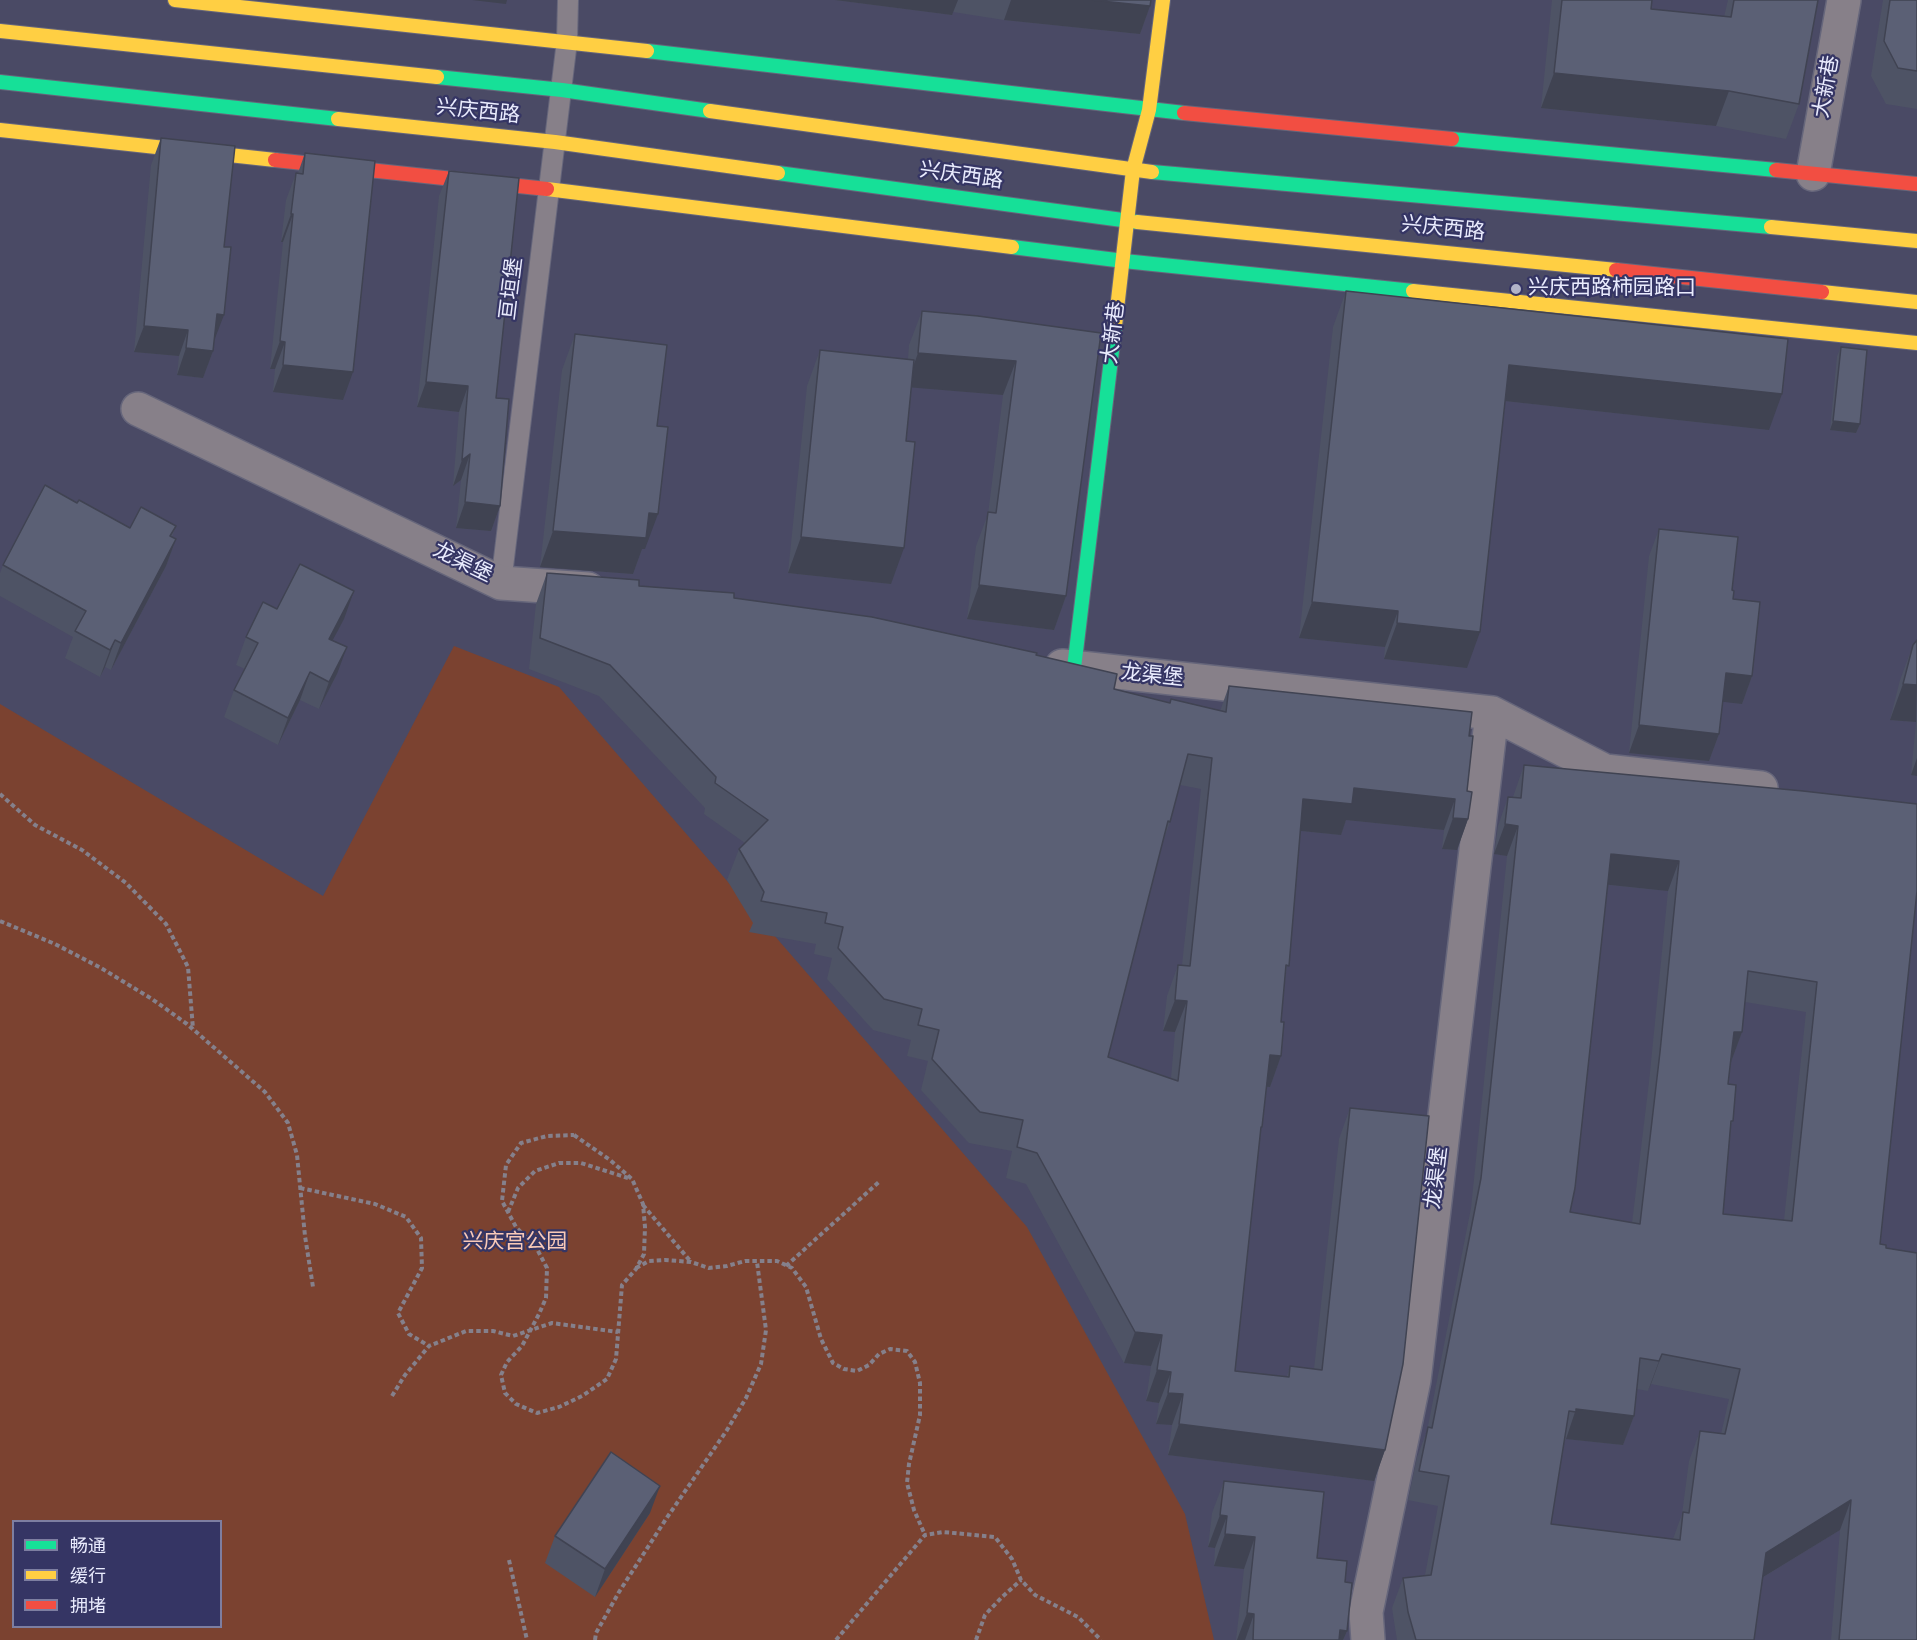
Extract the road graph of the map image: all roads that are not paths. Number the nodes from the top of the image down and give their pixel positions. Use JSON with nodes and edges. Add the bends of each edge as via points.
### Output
{"nodes":[{"id":1,"x":175,"y":0,"type":"edge"},
{"id":2,"x":568,"y":0,"type":"edge"},
{"id":3,"x":1163,"y":0,"type":"edge"},
{"id":4,"x":1844,"y":0,"type":"edge"},
{"id":5,"x":0,"y":32,"type":"edge"},
{"id":6,"x":567,"y":41,"type":"junction"},
{"id":7,"x":0,"y":82,"type":"edge"},
{"id":8,"x":562,"y":90,"type":"junction"},
{"id":9,"x":1149,"y":110,"type":"junction"},
{"id":10,"x":0,"y":130,"type":"edge"},
{"id":11,"x":555,"y":142,"type":"junction"},
{"id":12,"x":1133,"y":170,"type":"junction"},
{"id":13,"x":1813,"y":174,"type":"junction"},
{"id":14,"x":1917,"y":184,"type":"edge"},
{"id":15,"x":549,"y":189,"type":"junction"},
{"id":16,"x":1128,"y":221,"type":"junction"},
{"id":17,"x":1917,"y":241,"type":"edge"},
{"id":18,"x":1124,"y":261,"type":"junction"},
{"id":19,"x":1917,"y":302,"type":"edge"},
{"id":20,"x":1917,"y":343,"type":"edge"},
{"id":21,"x":138,"y":409,"type":"dead end"},
{"id":22,"x":501,"y":583,"type":"junction"},
{"id":23,"x":620,"y":591,"type":"edge"},
{"id":24,"x":1028,"y":659,"type":"edge"},
{"id":25,"x":1074,"y":668,"type":"junction"},
{"id":26,"x":1492,"y":713,"type":"junction"},
{"id":27,"x":1789,"y":790,"type":"edge"},
{"id":28,"x":1368,"y":1640,"type":"edge"}],
"edges":[{"from":1,"to":6,"type":"street"},
{"from":2,"to":6,"type":"lane","name":"亘垣堡"},
{"from":3,"to":9,"type":"street","name":"大新巷"},
{"from":4,"to":13,"type":"street","name":"大新巷"},
{"from":5,"to":8,"type":"street","name":"兴庆西路"},
{"from":6,"to":8,"type":"lane","name":"亘垣堡"},
{"from":6,"to":9,"type":"street"},
{"from":7,"to":11,"type":"street","name":"兴庆西路"},
{"from":8,"to":11,"type":"lane","name":"亘垣堡"},
{"from":8,"to":12,"type":"street","name":"兴庆西路"},
{"from":9,"to":12,"type":"street","name":"大新巷"},
{"from":9,"to":13,"type":"street"},
{"from":10,"to":15,"type":"street"},
{"from":11,"to":15,"type":"lane","name":"亘垣堡"},
{"from":11,"to":16,"type":"street","name":"兴庆西路"},
{"from":12,"to":16,"type":"street","name":"大新巷"},
{"from":12,"to":17,"type":"street","name":"兴庆西路"},
{"from":13,"to":14,"type":"street"},
{"from":15,"to":18,"type":"street"},
{"from":15,"to":22,"type":"lane","name":"亘垣堡"},
{"from":16,"to":18,"type":"street","name":"大新巷"},
{"from":16,"to":19,"type":"street","name":"兴庆西路"},
{"from":18,"to":20,"type":"street"},
{"from":18,"to":25,"type":"street","name":"大新巷"},
{"from":21,"to":22,"type":"street","name":"龙渠堡"},
{"from":22,"to":23,"type":"street","name":"龙渠堡"},
{"from":24,"to":25,"type":"street","name":"龙渠堡"},
{"from":25,"to":26,"type":"street","name":"龙渠堡"},
{"from":26,"to":27,"type":"street","name":"龙渠堡","via":[[1605,771]]},
{"from":26,"to":28,"type":"street","name":"龙渠堡","via":[[1414,1380],[1366,1612]]}]}
